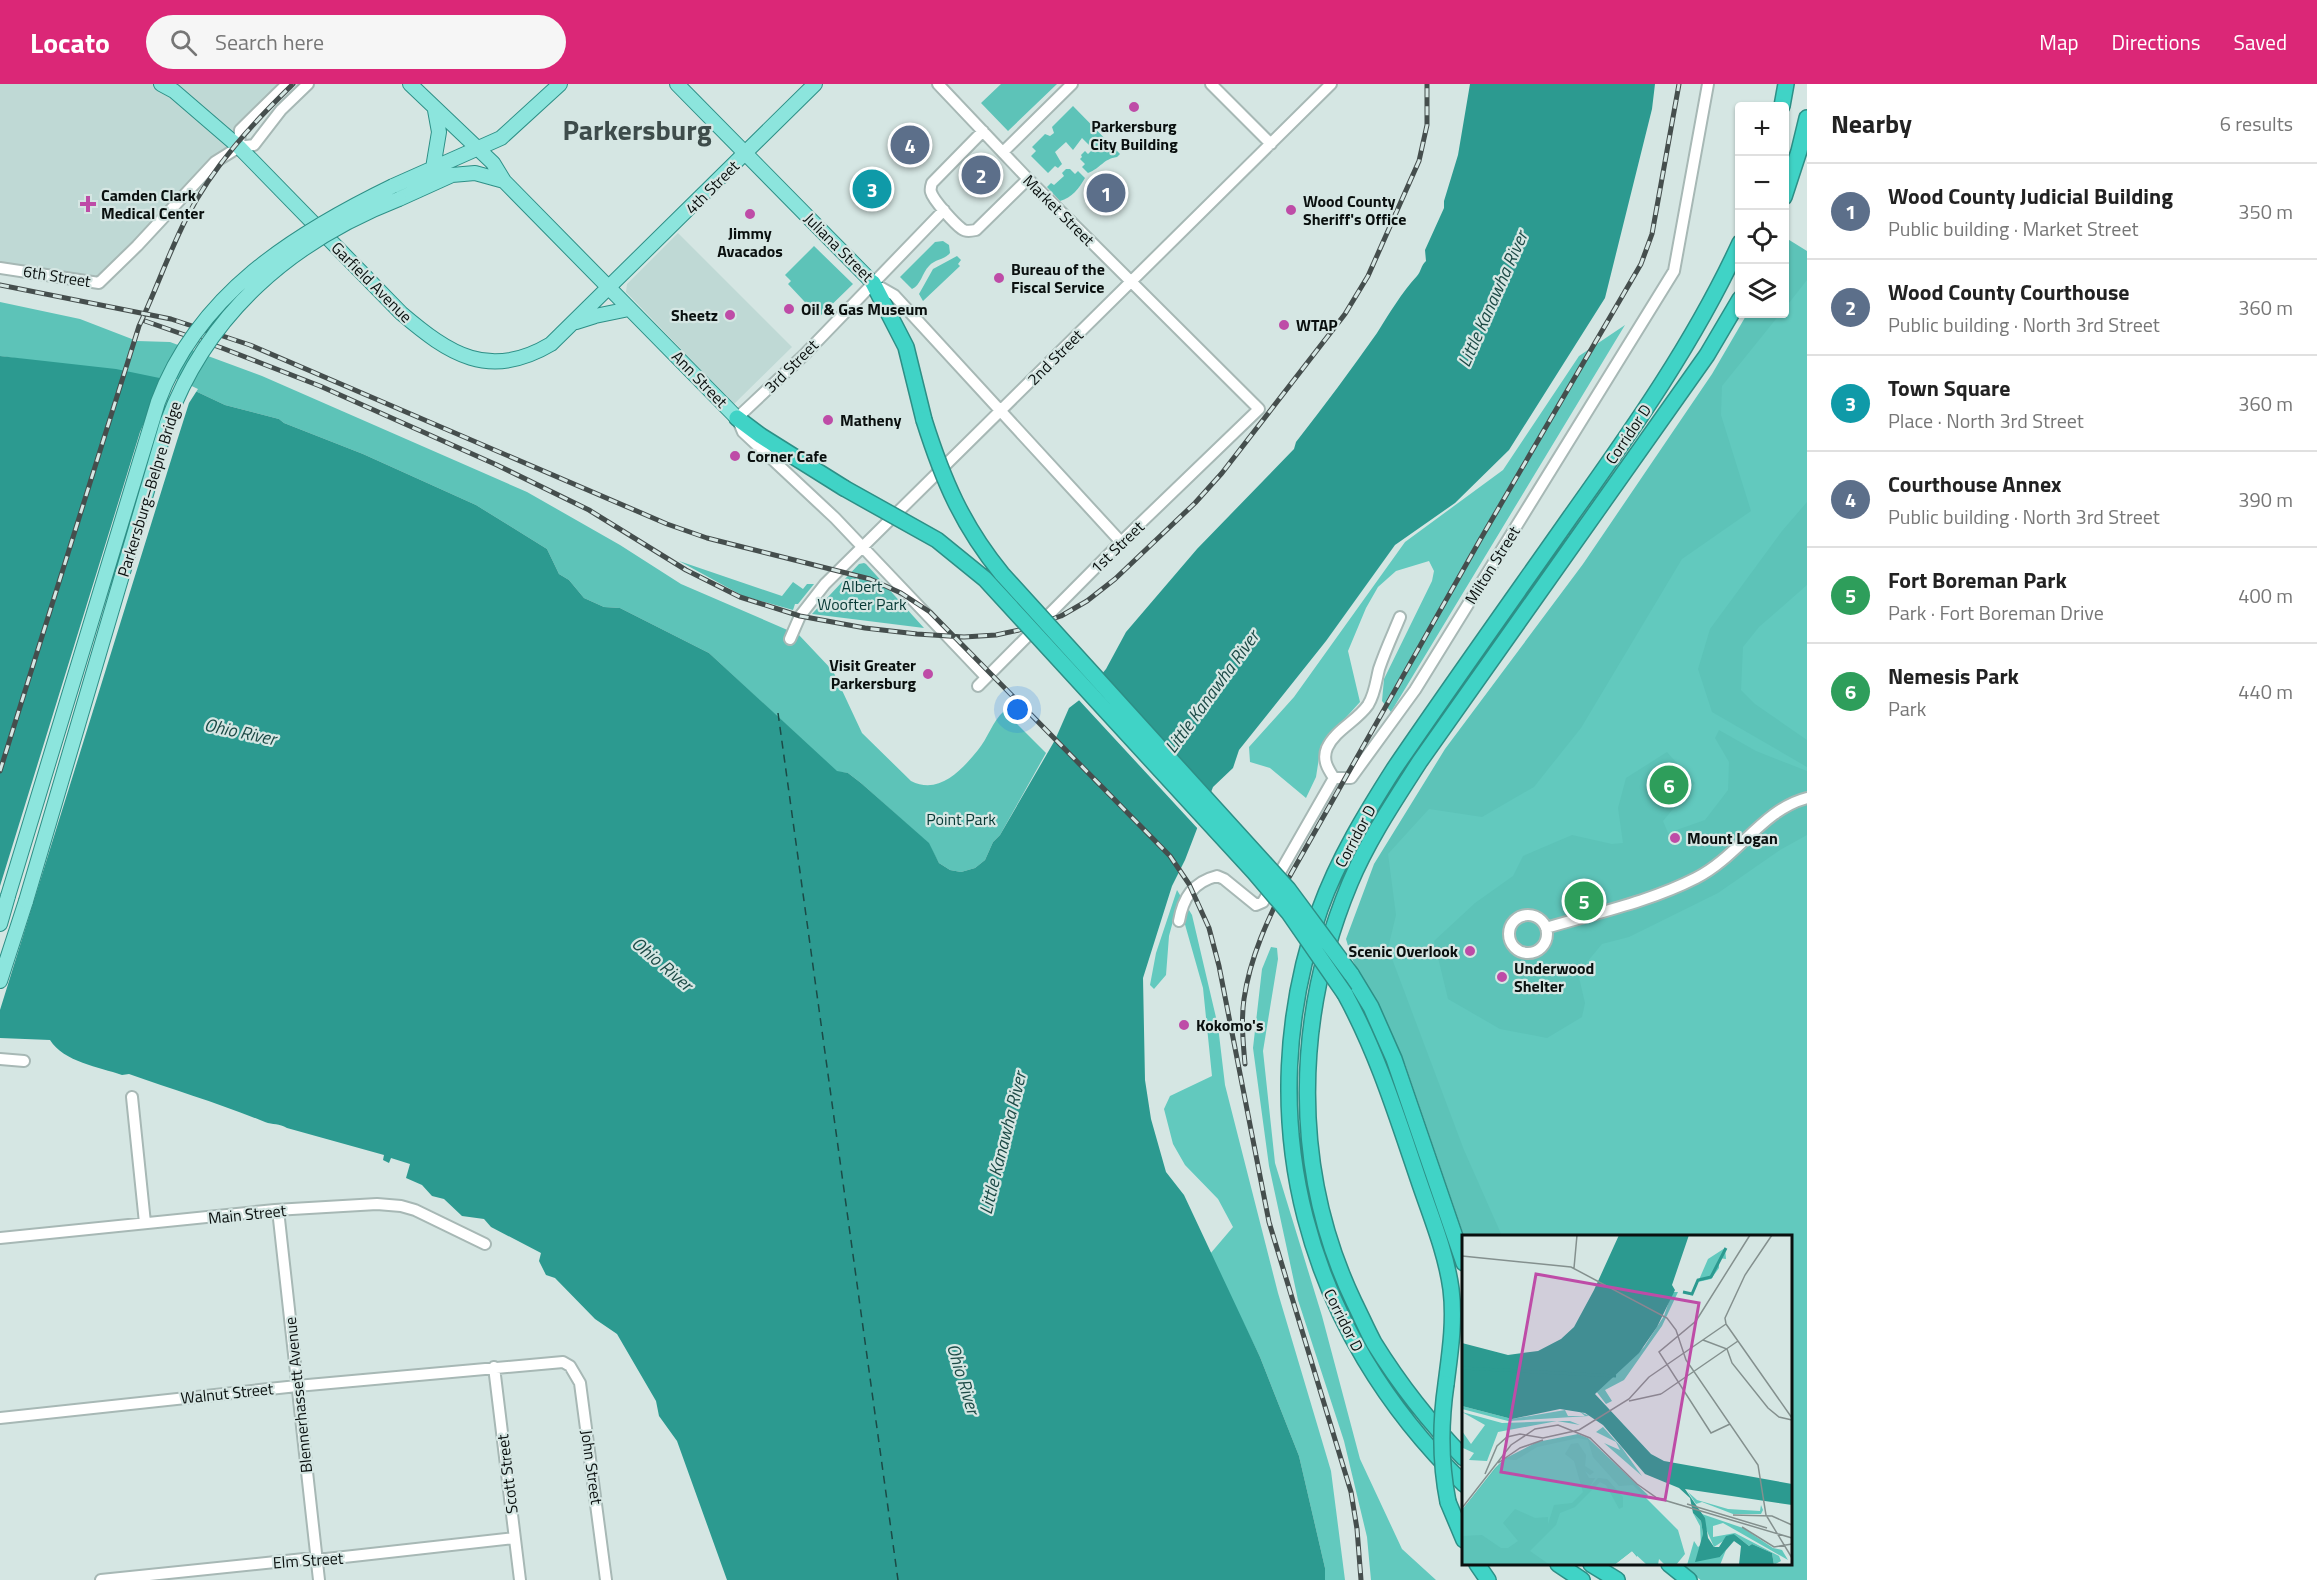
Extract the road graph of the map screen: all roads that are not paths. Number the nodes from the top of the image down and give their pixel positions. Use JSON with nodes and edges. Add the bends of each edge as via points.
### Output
{"nodes":[{"id":1,"x":161,"y":84,"type":"edge"},
{"id":2,"x":287,"y":84,"type":"edge"},
{"id":3,"x":308,"y":84,"type":"edge"},
{"id":4,"x":410,"y":84,"type":"edge"},
{"id":5,"x":560,"y":84,"type":"edge"},
{"id":6,"x":677,"y":84,"type":"edge"},
{"id":7,"x":815,"y":84,"type":"edge"},
{"id":8,"x":938,"y":84,"type":"edge"},
{"id":9,"x":1072,"y":84,"type":"edge"},
{"id":10,"x":1211,"y":84,"type":"edge"},
{"id":11,"x":1331,"y":84,"type":"edge"},
{"id":12,"x":1708,"y":84,"type":"edge"},
{"id":13,"x":1786,"y":84,"type":"edge"},
{"id":14,"x":1783,"y":102,"type":"edge"},
{"id":15,"x":435,"y":110,"type":"junction"},
{"id":16,"x":1807,"y":118,"type":"edge"},
{"id":17,"x":982,"y":131,"type":"junction"},
{"id":18,"x":501,"y":138,"type":"junction"},
{"id":19,"x":1270,"y":144,"type":"junction"},
{"id":20,"x":239,"y":147,"type":"junction"},
{"id":21,"x":477,"y":148,"type":"junction"},
{"id":22,"x":746,"y":152,"type":"junction"},
{"id":23,"x":1003,"y":152,"type":"junction"},
{"id":24,"x":492,"y":163,"type":"junction"},
{"id":25,"x":433,"y":168,"type":"junction"},
{"id":26,"x":1028,"y":179,"type":"junction"},
{"id":27,"x":504,"y":181,"type":"junction"},
{"id":28,"x":1789,"y":183,"type":"edge"},
{"id":29,"x":396,"y":193,"type":"junction"},
{"id":30,"x":944,"y":210,"type":"junction"},
{"id":31,"x":1735,"y":253,"type":"edge"},
{"id":32,"x":0,"y":268,"type":"edge"},
{"id":33,"x":1131,"y":282,"type":"junction"},
{"id":34,"x":873,"y":283,"type":"junction"},
{"id":35,"x":607,"y":288,"type":"junction"},
{"id":36,"x":1735,"y":307,"type":"edge"},
{"id":37,"x":629,"y":309,"type":"junction"},
{"id":38,"x":572,"y":324,"type":"junction"},
{"id":39,"x":1259,"y":409,"type":"joint"},
{"id":40,"x":1000,"y":411,"type":"junction"},
{"id":41,"x":738,"y":418,"type":"junction"},
{"id":42,"x":1121,"y":542,"type":"junction"},
{"id":43,"x":863,"y":548,"type":"junction"},
{"id":44,"x":1400,"y":617,"type":"dead end"},
{"id":45,"x":789,"y":639,"type":"dead end"},
{"id":46,"x":986,"y":677,"type":"junction"},
{"id":47,"x":978,"y":686,"type":"dead end"},
{"id":48,"x":1334,"y":778,"type":"junction"},
{"id":49,"x":1807,"y":798,"type":"edge"},
{"id":50,"x":1179,"y":921,"type":"dead end"},
{"id":51,"x":0,"y":924,"type":"edge"},
{"id":52,"x":1546,"y":928,"type":"dead end"},
{"id":53,"x":0,"y":981,"type":"edge"},
{"id":54,"x":0,"y":1059,"type":"edge"},
{"id":55,"x":24,"y":1061,"type":"dead end"},
{"id":56,"x":132,"y":1097,"type":"dead end"},
{"id":57,"x":278,"y":1210,"type":"junction"},
{"id":58,"x":145,"y":1224,"type":"junction"},
{"id":59,"x":0,"y":1238,"type":"edge"},
{"id":60,"x":486,"y":1244,"type":"dead end"},
{"id":61,"x":1462,"y":1257,"type":"edge"},
{"id":62,"x":563,"y":1362,"type":"joint"},
{"id":63,"x":494,"y":1368,"type":"junction"},
{"id":64,"x":297,"y":1386,"type":"junction"},
{"id":65,"x":0,"y":1418,"type":"edge"},
{"id":66,"x":1462,"y":1456,"type":"edge"},
{"id":67,"x":1462,"y":1482,"type":"edge"},
{"id":68,"x":1462,"y":1535,"type":"edge"},
{"id":69,"x":514,"y":1538,"type":"junction"},
{"id":70,"x":316,"y":1559,"type":"junction"},
{"id":71,"x":1479,"y":1565,"type":"edge"},
{"id":72,"x":1561,"y":1565,"type":"edge"},
{"id":73,"x":1594,"y":1565,"type":"edge"},
{"id":74,"x":1671,"y":1565,"type":"edge"},
{"id":75,"x":100,"y":1580,"type":"edge"},
{"id":76,"x":319,"y":1580,"type":"edge"},
{"id":77,"x":520,"y":1580,"type":"edge"},
{"id":78,"x":606,"y":1580,"type":"edge"},
{"id":79,"x":1488,"y":1580,"type":"edge"},
{"id":80,"x":1582,"y":1580,"type":"edge"},
{"id":81,"x":1617,"y":1580,"type":"edge"},
{"id":82,"x":1689,"y":1580,"type":"edge"}],
"edges":[{"from":1,"to":20,"type":"main road","name":"Garfield Avenue","via":[[174,90]]},
{"from":2,"to":20,"type":"street","via":[[240,130]]},
{"from":3,"to":20,"type":"street","name":"6th Street","via":[[254,145]]},
{"from":4,"to":15,"type":"main road","name":"Ann Street"},
{"from":5,"to":18,"type":"main road"},
{"from":6,"to":22,"type":"main road","name":"Juliana Street"},
{"from":7,"to":22,"type":"main road","name":"4th Street"},
{"from":8,"to":17,"type":"street","name":"Market Street"},
{"from":9,"to":23,"type":"street"},
{"from":10,"to":19,"type":"street"},
{"from":11,"to":19,"type":"street","name":"2nd Street"},
{"from":12,"to":48,"type":"street","name":"Milton Street","via":[[1674,271],[1415,690],[1351,778]]},
{"from":13,"to":14,"type":"highway"},
{"from":15,"to":21,"type":"main road","name":"Ann Street"},
{"from":15,"to":25,"type":"main road","via":[[439,132]]},
{"from":16,"to":28,"type":"highway"},
{"from":17,"to":23,"type":"street","name":"Market Street"},
{"from":17,"to":30,"type":"street","via":[[932,183],[933,198]]},
{"from":18,"to":21,"type":"main road","name":"Parkersburg–Belpre Bridge"},
{"from":18,"to":24,"type":"main road","via":[[500,151]]},
{"from":19,"to":33,"type":"street","name":"2nd Street"},
{"from":20,"to":32,"type":"street","name":"6th Street","via":[[215,162],[99,283]]},
{"from":20,"to":38,"type":"main road","name":"Garfield Avenue","via":[[401,313],[451,351],[487,361],[511,360],[551,344]]},
{"from":21,"to":24,"type":"main road","name":"Ann Street"},
{"from":21,"to":25,"type":"main road","name":"Parkersburg–Belpre Bridge"},
{"from":22,"to":34,"type":"main road","name":"Juliana Street"},
{"from":22,"to":35,"type":"main road","name":"4th Street"},
{"from":23,"to":26,"type":"street","name":"Market Street"},
{"from":24,"to":27,"type":"main road","name":"Ann Street"},
{"from":25,"to":29,"type":"main road","name":"Parkersburg–Belpre Bridge"},
{"from":26,"to":30,"type":"street","via":[[976,230],[962,229]]},
{"from":26,"to":33,"type":"street","name":"Market Street"},
{"from":27,"to":29,"type":"main road","name":"Parkersburg–Belpre Bridge","via":[[475,173],[452,175]]},
{"from":27,"to":35,"type":"main road","name":"Ann Street"},
{"from":29,"to":51,"type":"main road","name":"Parkersburg–Belpre Bridge","bridge":true,"via":[[308,231],[264,262],[202,324],[165,384]]},
{"from":29,"to":53,"type":"main road","name":"Parkersburg–Belpre Bridge","bridge":true,"via":[[318,239],[272,273],[211,336],[184,381],[166,423]]},
{"from":30,"to":34,"type":"street","name":"3rd Street"},
{"from":31,"to":67,"type":"highway","name":"Corridor D","via":[[1676,363],[1364,816],[1320,909],[1298,992],[1291,1043],[1290,1128],[1302,1204],[1321,1272],[1370,1370],[1426,1445]]},
{"from":33,"to":39,"type":"street","name":"Market Street"},
{"from":33,"to":40,"type":"street","name":"2nd Street"},
{"from":34,"to":40,"type":"street","name":"Juliana Street","via":[[894,295]]},
{"from":34,"to":41,"type":"street","name":"3rd Street"},
{"from":34,"to":61,"type":"highway","bridge":true,"via":[[906,347],[943,477],[979,546],[1288,889],[1371,1007],[1394,1059]]},
{"from":35,"to":37,"type":"main road","name":"Ann Street"},
{"from":35,"to":38,"type":"main road","name":"Garfield Avenue"},
{"from":36,"to":66,"type":"highway","name":"Corridor D","via":[[1707,355],[1391,805],[1351,881],[1320,972],[1307,1064],[1308,1122],[1319,1201],[1334,1254],[1373,1341],[1405,1390]]},
{"from":37,"to":38,"type":"main road"},
{"from":37,"to":41,"type":"main road","name":"Ann Street"},
{"from":39,"to":42,"type":"street","name":"1st Street"},
{"from":40,"to":42,"type":"street","name":"Juliana Street"},
{"from":40,"to":43,"type":"street","name":"2nd Street"},
{"from":41,"to":43,"type":"street","name":"Ann Street","via":[[743,432]]},
{"from":41,"to":68,"type":"highway","bridge":true,"via":[[844,488],[937,540],[985,579],[1268,889],[1345,994],[1382,1073],[1445,1260],[1453,1312],[1441,1443],[1448,1502]]},
{"from":42,"to":46,"type":"street","name":"1st Street"},
{"from":43,"to":45,"type":"street","name":"2nd Street","via":[[825,584],[800,616]]},
{"from":43,"to":46,"type":"street","name":"Ann Street"},
{"from":44,"to":48,"type":"street","via":[[1374,695],[1326,750],[1325,762]]},
{"from":46,"to":47,"type":"street","name":"1st Street"},
{"from":48,"to":50,"type":"street","via":[[1263,902],[1256,905],[1217,876],[1198,884],[1189,893]]},
{"from":49,"to":52,"type":"street","via":[[1768,817],[1731,854],[1696,878]]},
{"from":54,"to":55,"type":"street"},
{"from":56,"to":58,"type":"street"},
{"from":57,"to":58,"type":"street","name":"Main Street"},
{"from":57,"to":60,"type":"street","name":"Main Street","via":[[401,1206]]},
{"from":57,"to":64,"type":"street","name":"Blennerhassett Avenue"},
{"from":58,"to":59,"type":"street","name":"Main Street"},
{"from":62,"to":63,"type":"street","name":"Walnut Street"},
{"from":62,"to":78,"type":"street","name":"John Street","via":[[580,1383]]},
{"from":63,"to":64,"type":"street","name":"Walnut Street"},
{"from":63,"to":69,"type":"street","name":"Scott Street"},
{"from":64,"to":65,"type":"street","name":"Walnut Street"},
{"from":64,"to":70,"type":"street","name":"Blennerhassett Avenue"},
{"from":69,"to":70,"type":"street","name":"Elm Street"},
{"from":69,"to":77,"type":"street","name":"Scott Street"},
{"from":70,"to":75,"type":"street","name":"Elm Street"},
{"from":70,"to":76,"type":"street","name":"Blennerhassett Avenue"},
{"from":71,"to":79,"type":"highway"},
{"from":72,"to":80,"type":"highway"},
{"from":73,"to":81,"type":"highway"},
{"from":74,"to":82,"type":"highway"}]}
